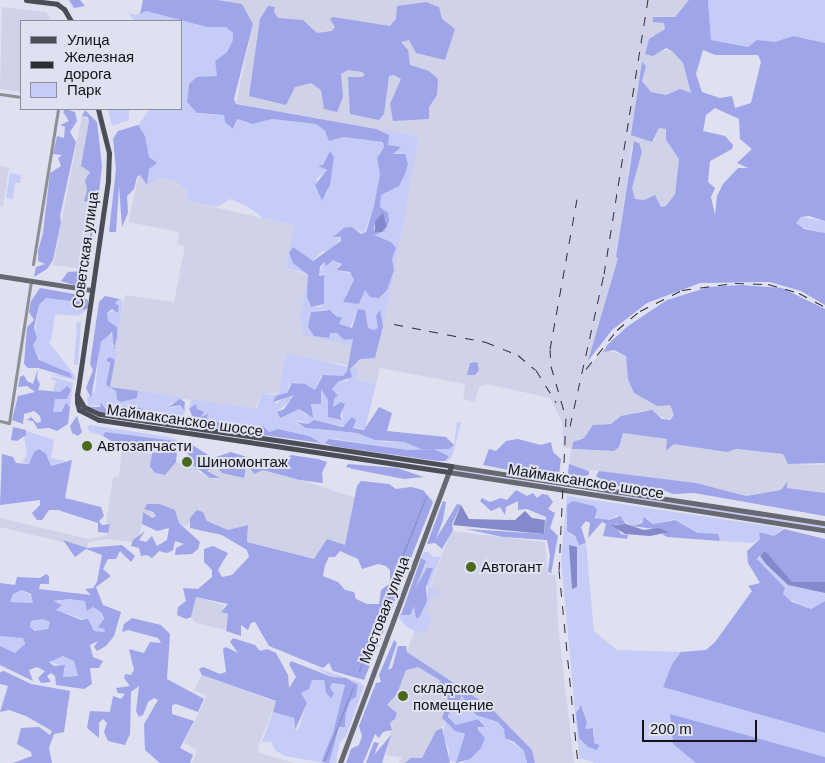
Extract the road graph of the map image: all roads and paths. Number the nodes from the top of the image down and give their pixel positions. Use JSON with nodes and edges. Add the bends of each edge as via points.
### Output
{"nodes":[{"id":1,"x":26,"y":0,"type":"edge"},
{"id":2,"x":70,"y":20,"type":"edge"},
{"id":3,"x":0,"y":94,"type":"edge"},
{"id":4,"x":20,"y":97,"type":"edge"},
{"id":5,"x":58,"y":110,"type":"edge"},
{"id":6,"x":98,"y":110,"type":"edge"},
{"id":7,"x":33,"y":264,"type":"dead end"},
{"id":8,"x":0,"y":276,"type":"edge"},
{"id":9,"x":31,"y":280,"type":"junction"},
{"id":10,"x":92,"y":290,"type":"junction"},
{"id":11,"x":77,"y":395,"type":"junction"},
{"id":12,"x":0,"y":421,"type":"edge"},
{"id":13,"x":451,"y":466,"type":"junction"},
{"id":14,"x":449,"y":472,"type":"junction"},
{"id":15,"x":825,"y":523,"type":"edge"},
{"id":16,"x":825,"y":530,"type":"edge"},
{"id":17,"x":340,"y":763,"type":"edge"}],
"edges":[{"from":1,"to":2,"type":"main road","via":[[60,5]]},
{"from":3,"to":4,"type":"street"},
{"from":5,"to":7,"type":"street"},
{"from":6,"to":10,"type":"main road","name":"Советская улица","via":[[109,153]]},
{"from":8,"to":9,"type":"main road"},
{"from":9,"to":10,"type":"main road"},
{"from":9,"to":12,"type":"street","via":[[9,423]]},
{"from":10,"to":11,"type":"main road","name":"Советская улица"},
{"from":11,"to":13,"type":"main road","name":"Маймаксанское шоссе","via":[[84,407],[100,414]]},
{"from":11,"to":14,"type":"main road","name":"Маймаксанское шоссе","via":[[79,410],[99,420]]},
{"from":13,"to":14,"type":"main road","name":"Мостовая улица"},
{"from":13,"to":15,"type":"main road","name":"Маймаксанское шоссе"},
{"from":14,"to":16,"type":"main road","name":"Маймаксанское шоссе"},
{"from":14,"to":17,"type":"main road","name":"Мостовая улица"}]}
